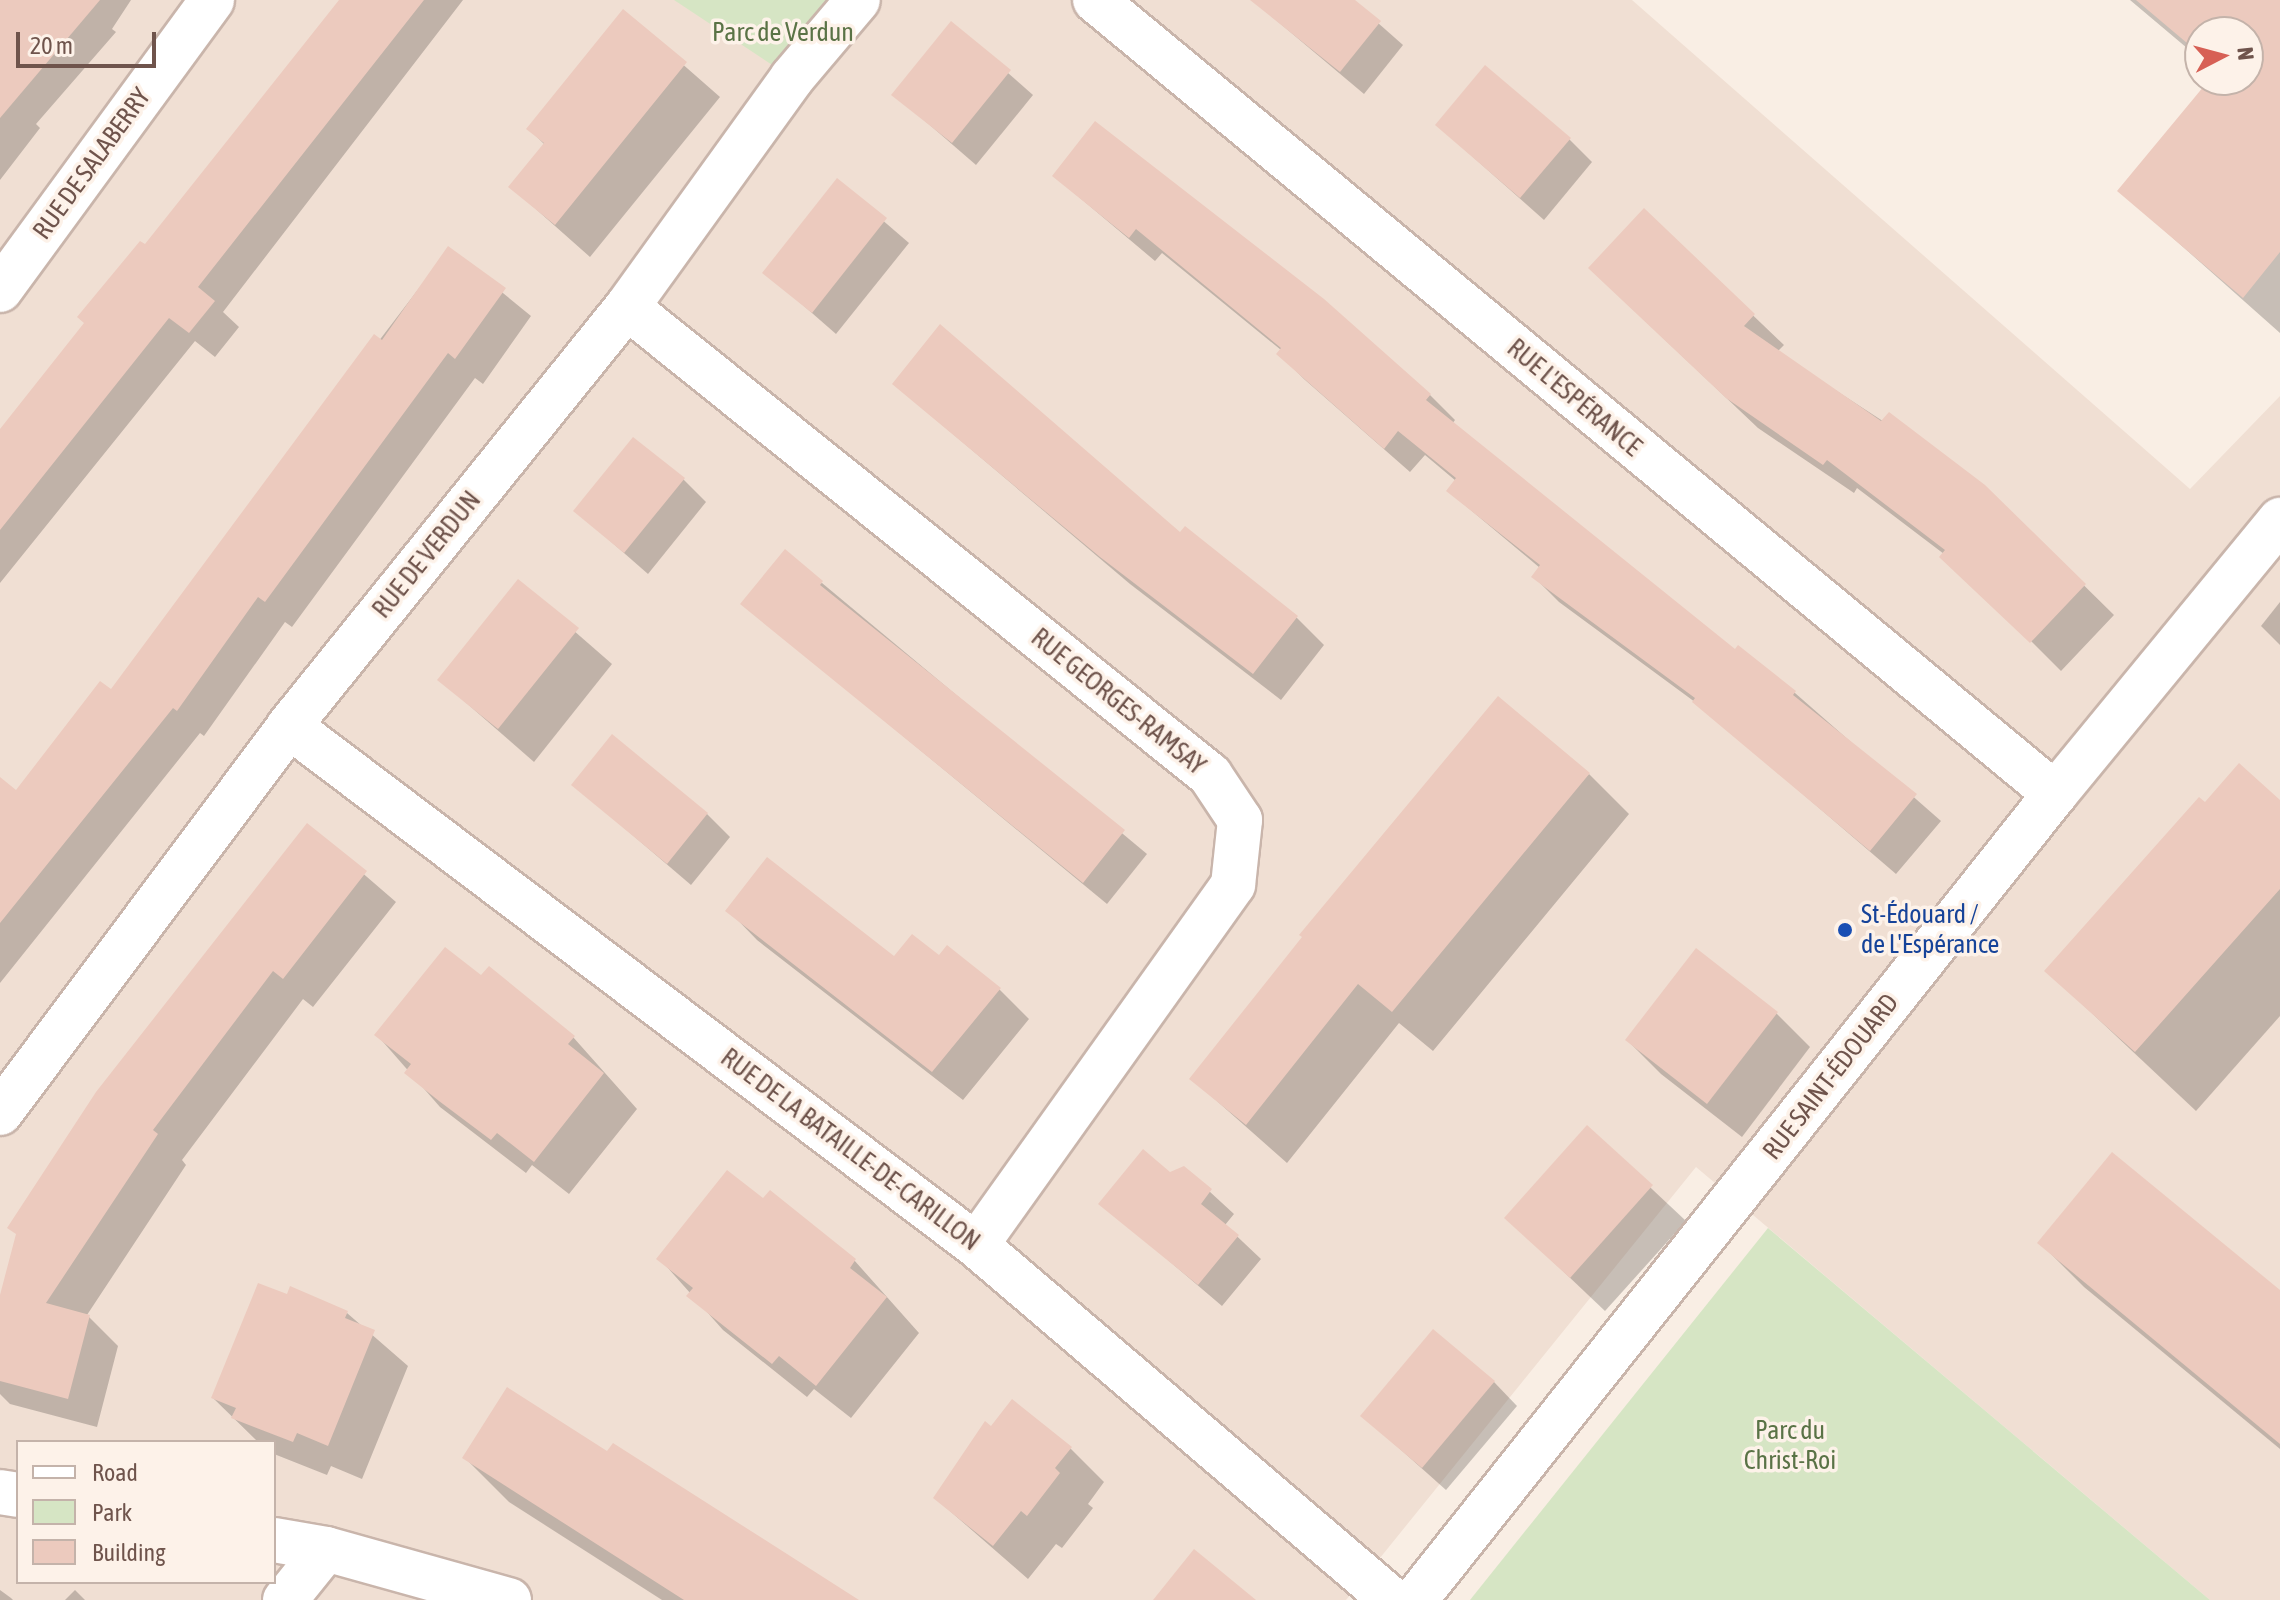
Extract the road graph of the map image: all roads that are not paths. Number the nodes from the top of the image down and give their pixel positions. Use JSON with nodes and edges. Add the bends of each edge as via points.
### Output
{"nodes":[{"id":1,"x":212,"y":0,"type":"edge"},
{"id":2,"x":858,"y":0,"type":"edge"},
{"id":3,"x":1095,"y":0,"type":"edge"},
{"id":4,"x":0,"y":290,"type":"edge"},
{"id":5,"x":627,"y":307,"type":"junction"},
{"id":6,"x":2280,"y":520,"type":"edge"},
{"id":7,"x":289,"y":726,"type":"junction"},
{"id":8,"x":2055,"y":794,"type":"junction"},
{"id":9,"x":0,"y":1113,"type":"edge"},
{"id":10,"x":976,"y":1245,"type":"junction"},
{"id":11,"x":276,"y":1540,"type":"edge"},
{"id":12,"x":326,"y":1549,"type":"junction"},
{"id":13,"x":285,"y":1600,"type":"edge"},
{"id":14,"x":509,"y":1600,"type":"edge"},
{"id":15,"x":1392,"y":1600,"type":"edge"},
{"id":16,"x":1415,"y":1600,"type":"edge"}],
"edges":[{"from":1,"to":4,"type":"street","name":"RUE DE SALABERRY"},
{"from":2,"to":5,"type":"street","name":"RUE DE VERDUN","via":[[792,78]]},
{"from":3,"to":8,"type":"street","name":"RUE L'ESPÉRANCE"},
{"from":5,"to":7,"type":"street","name":"RUE DE VERDUN"},
{"from":5,"to":10,"type":"street","name":"RUE GEORGES-RAMSAY","via":[[1210,775],[1240,820],[1233,885]]},
{"from":6,"to":8,"type":"street","name":"RUE SAINT-ÉDOUARD"},
{"from":7,"to":9,"type":"street","name":"RUE DE VERDUN"},
{"from":7,"to":10,"type":"street","name":"RUE DE LA BATAILLE-DE-CARILLON"},
{"from":8,"to":16,"type":"street","name":"RUE SAINT-ÉDOUARD"},
{"from":10,"to":15,"type":"street","name":"RUE DE LA BATAILLE-DE-CARILLON"},
{"from":11,"to":12,"type":"street"},
{"from":12,"to":13,"type":"street"},
{"from":12,"to":14,"type":"street"}]}
